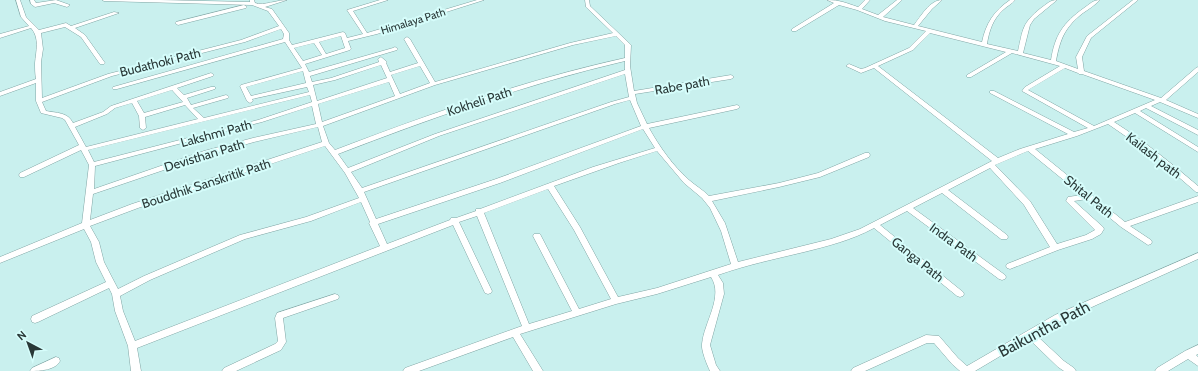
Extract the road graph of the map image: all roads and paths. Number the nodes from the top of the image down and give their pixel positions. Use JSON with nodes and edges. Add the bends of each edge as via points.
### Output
{"nodes":[{"id":1,"x":18,"y":0,"type":"edge"},
{"id":2,"x":32,"y":0,"type":"edge"},
{"id":3,"x":104,"y":0,"type":"edge"},
{"id":4,"x":112,"y":0,"type":"edge"},
{"id":5,"x":129,"y":0,"type":"edge"},
{"id":6,"x":189,"y":0,"type":"edge"},
{"id":7,"x":285,"y":0,"type":"edge"},
{"id":8,"x":386,"y":0,"type":"edge"},
{"id":9,"x":482,"y":0,"type":"edge"},
{"id":10,"x":589,"y":0,"type":"edge"},
{"id":11,"x":828,"y":0,"type":"edge"},
{"id":12,"x":868,"y":0,"type":"edge"},
{"id":13,"x":900,"y":0,"type":"edge"},
{"id":14,"x":940,"y":0,"type":"edge"},
{"id":15,"x":1013,"y":0,"type":"edge"},
{"id":16,"x":1055,"y":0,"type":"edge"},
{"id":17,"x":1098,"y":0,"type":"edge"},
{"id":18,"x":1136,"y":0,"type":"edge"},
{"id":19,"x":181,"y":2,"type":"junction"},
{"id":20,"x":253,"y":2,"type":"edge"},
{"id":21,"x":367,"y":2,"type":"edge"},
{"id":22,"x":840,"y":2,"type":"junction"},
{"id":23,"x":67,"y":5,"type":"dead end"},
{"id":24,"x":261,"y":6,"type":"junction"},
{"id":25,"x":859,"y":9,"type":"junction"},
{"id":26,"x":116,"y":13,"type":"dead end"},
{"id":27,"x":879,"y":16,"type":"junction"},
{"id":28,"x":178,"y":23,"type":"dead end"},
{"id":29,"x":33,"y":26,"type":"junction"},
{"id":30,"x":916,"y":26,"type":"junction"},
{"id":31,"x":71,"y":28,"type":"junction"},
{"id":32,"x":282,"y":28,"type":"junction"},
{"id":33,"x":794,"y":30,"type":"dead end"},
{"id":34,"x":930,"y":30,"type":"junction"},
{"id":35,"x":38,"y":32,"type":"junction"},
{"id":36,"x":617,"y":34,"type":"junction"},
{"id":37,"x":366,"y":35,"type":"junction"},
{"id":38,"x":0,"y":36,"type":"edge"},
{"id":39,"x":407,"y":39,"type":"dead end"},
{"id":40,"x":286,"y":40,"type":"junction"},
{"id":41,"x":345,"y":40,"type":"junction"},
{"id":42,"x":316,"y":42,"type":"junction"},
{"id":43,"x":984,"y":44,"type":"junction"},
{"id":44,"x":292,"y":47,"type":"junction"},
{"id":45,"x":395,"y":49,"type":"dead end"},
{"id":46,"x":1012,"y":51,"type":"junction"},
{"id":47,"x":1020,"y":53,"type":"junction"},
{"id":48,"x":377,"y":54,"type":"junction"},
{"id":49,"x":325,"y":56,"type":"junction"},
{"id":50,"x":627,"y":59,"type":"junction"},
{"id":51,"x":356,"y":61,"type":"junction"},
{"id":52,"x":384,"y":62,"type":"junction"},
{"id":53,"x":1053,"y":62,"type":"junction"},
{"id":54,"x":102,"y":63,"type":"dead end"},
{"id":55,"x":422,"y":64,"type":"junction"},
{"id":56,"x":849,"y":66,"type":"dead end"},
{"id":57,"x":875,"y":66,"type":"junction"},
{"id":58,"x":1064,"y":66,"type":"junction"},
{"id":59,"x":304,"y":69,"type":"junction"},
{"id":60,"x":328,"y":69,"type":"junction"},
{"id":61,"x":1198,"y":69,"type":"edge"},
{"id":62,"x":358,"y":71,"type":"junction"},
{"id":63,"x":627,"y":71,"type":"junction"},
{"id":64,"x":1081,"y":73,"type":"junction"},
{"id":65,"x":211,"y":75,"type":"dead end"},
{"id":66,"x":969,"y":76,"type":"dead end"},
{"id":67,"x":390,"y":77,"type":"junction"},
{"id":68,"x":732,"y":77,"type":"dead end"},
{"id":69,"x":333,"y":79,"type":"junction"},
{"id":70,"x":39,"y":80,"type":"junction"},
{"id":71,"x":309,"y":84,"type":"junction"},
{"id":72,"x":434,"y":84,"type":"junction"},
{"id":73,"x":115,"y":88,"type":"dead end"},
{"id":74,"x":174,"y":88,"type":"junction"},
{"id":75,"x":213,"y":88,"type":"dead end"},
{"id":76,"x":992,"y":92,"type":"dead end"},
{"id":77,"x":312,"y":93,"type":"junction"},
{"id":78,"x":0,"y":94,"type":"edge"},
{"id":79,"x":398,"y":96,"type":"junction"},
{"id":80,"x":633,"y":96,"type":"junction"},
{"id":81,"x":226,"y":97,"type":"dead end"},
{"id":82,"x":249,"y":98,"type":"junction"},
{"id":83,"x":134,"y":100,"type":"junction"},
{"id":84,"x":1160,"y":100,"type":"junction"},
{"id":85,"x":39,"y":102,"type":"junction"},
{"id":86,"x":186,"y":103,"type":"junction"},
{"id":87,"x":316,"y":104,"type":"junction"},
{"id":88,"x":1147,"y":106,"type":"junction"},
{"id":89,"x":252,"y":107,"type":"junction"},
{"id":90,"x":737,"y":107,"type":"dead end"},
{"id":91,"x":1136,"y":111,"type":"junction"},
{"id":92,"x":142,"y":116,"type":"junction"},
{"id":93,"x":1198,"y":116,"type":"edge"},
{"id":94,"x":203,"y":120,"type":"junction"},
{"id":95,"x":1108,"y":122,"type":"junction"},
{"id":96,"x":319,"y":125,"type":"junction"},
{"id":97,"x":643,"y":127,"type":"junction"},
{"id":98,"x":72,"y":128,"type":"junction"},
{"id":99,"x":143,"y":128,"type":"dead end"},
{"id":100,"x":1094,"y":128,"type":"junction"},
{"id":101,"x":1198,"y":133,"type":"edge"},
{"id":102,"x":1074,"y":135,"type":"junction"},
{"id":103,"x":326,"y":143,"type":"junction"},
{"id":104,"x":84,"y":148,"type":"junction"},
{"id":105,"x":658,"y":148,"type":"junction"},
{"id":106,"x":1030,"y":149,"type":"junction"},
{"id":107,"x":1198,"y":150,"type":"edge"},
{"id":108,"x":334,"y":153,"type":"junction"},
{"id":109,"x":867,"y":155,"type":"dead end"},
{"id":110,"x":994,"y":162,"type":"junction"},
{"id":111,"x":92,"y":165,"type":"junction"},
{"id":112,"x":347,"y":171,"type":"junction"},
{"id":113,"x":22,"y":175,"type":"dead end"},
{"id":114,"x":549,"y":185,"type":"junction"},
{"id":115,"x":942,"y":188,"type":"junction"},
{"id":116,"x":1198,"y":190,"type":"edge"},
{"id":117,"x":360,"y":191,"type":"junction"},
{"id":118,"x":90,"y":193,"type":"junction"},
{"id":119,"x":1089,"y":196,"type":"junction"},
{"id":120,"x":707,"y":199,"type":"junction"},
{"id":121,"x":1198,"y":199,"type":"edge"},
{"id":122,"x":363,"y":200,"type":"junction"},
{"id":123,"x":907,"y":208,"type":"junction"},
{"id":124,"x":478,"y":211,"type":"junction"},
{"id":125,"x":454,"y":220,"type":"junction"},
{"id":126,"x":373,"y":224,"type":"junction"},
{"id":127,"x":1124,"y":224,"type":"junction"},
{"id":128,"x":86,"y":225,"type":"junction"},
{"id":129,"x":875,"y":225,"type":"junction"},
{"id":130,"x":537,"y":236,"type":"dead end"},
{"id":131,"x":1004,"y":237,"type":"dead end"},
{"id":132,"x":1148,"y":242,"type":"dead end"},
{"id":133,"x":385,"y":248,"type":"junction"},
{"id":134,"x":1055,"y":248,"type":"junction"},
{"id":135,"x":1198,"y":256,"type":"edge"},
{"id":136,"x":0,"y":260,"type":"edge"},
{"id":137,"x":735,"y":266,"type":"junction"},
{"id":138,"x":1010,"y":266,"type":"dead end"},
{"id":139,"x":713,"y":274,"type":"junction"},
{"id":140,"x":1002,"y":277,"type":"dead end"},
{"id":141,"x":111,"y":283,"type":"junction"},
{"id":142,"x":488,"y":291,"type":"dead end"},
{"id":143,"x":116,"y":294,"type":"junction"},
{"id":144,"x":960,"y":294,"type":"dead end"},
{"id":145,"x":335,"y":297,"type":"dead end"},
{"id":146,"x":616,"y":301,"type":"junction"},
{"id":147,"x":577,"y":313,"type":"junction"},
{"id":148,"x":35,"y":319,"type":"dead end"},
{"id":149,"x":527,"y":328,"type":"junction"},
{"id":150,"x":515,"y":333,"type":"junction"},
{"id":151,"x":1029,"y":334,"type":"junction"},
{"id":152,"x":132,"y":346,"type":"junction"},
{"id":153,"x":1198,"y":349,"type":"edge"},
{"id":154,"x":1188,"y":354,"type":"junction"},
{"id":155,"x":56,"y":361,"type":"dead end"},
{"id":156,"x":1198,"y":362,"type":"edge"},
{"id":157,"x":35,"y":371,"type":"edge"},
{"id":158,"x":136,"y":371,"type":"edge"},
{"id":159,"x":227,"y":371,"type":"edge"},
{"id":160,"x":408,"y":371,"type":"edge"},
{"id":161,"x":538,"y":371,"type":"edge"},
{"id":162,"x":715,"y":371,"type":"edge"},
{"id":163,"x":856,"y":371,"type":"edge"},
{"id":164,"x":966,"y":371,"type":"edge"},
{"id":165,"x":1071,"y":371,"type":"edge"},
{"id":166,"x":1160,"y":371,"type":"edge"}],
"edges":[{"from":1,"to":29,"type":"street","via":[[24,16]]},
{"from":2,"to":23,"type":"street","via":[[36,5],[54,1]]},
{"from":3,"to":4,"type":"street"},
{"from":4,"to":5,"type":"street"},
{"from":5,"to":19,"type":"street"},
{"from":6,"to":19,"type":"street"},
{"from":7,"to":24,"type":"street"},
{"from":8,"to":21,"type":"street"},
{"from":9,"to":37,"type":"street","name":"Himalaya Path"},
{"from":10,"to":36,"type":"street","via":[[588,6]]},
{"from":11,"to":22,"type":"street"},
{"from":12,"to":25,"type":"street"},
{"from":13,"to":27,"type":"street"},
{"from":14,"to":30,"type":"street"},
{"from":15,"to":43,"type":"street","via":[[999,9],[995,15],[986,32]]},
{"from":16,"to":47,"type":"street","via":[[1027,25]]},
{"from":17,"to":53,"type":"street","via":[[1066,25],[1055,48]]},
{"from":18,"to":64,"type":"street","via":[[1089,36],[1079,57]]},
{"from":19,"to":20,"type":"street"},
{"from":20,"to":24,"type":"street"},
{"from":20,"to":28,"type":"street"},
{"from":21,"to":37,"type":"street","via":[[350,10]]},
{"from":22,"to":25,"type":"street"},
{"from":22,"to":33,"type":"street"},
{"from":24,"to":32,"type":"street","via":[[270,10]]},
{"from":25,"to":27,"type":"street"},
{"from":26,"to":31,"type":"street"},
{"from":27,"to":30,"type":"street"},
{"from":29,"to":35,"type":"street"},
{"from":29,"to":38,"type":"street"},
{"from":30,"to":34,"type":"street"},
{"from":31,"to":35,"type":"street","via":[[61,25]]},
{"from":31,"to":54,"type":"street","via":[[83,36]]},
{"from":32,"to":40,"type":"street","via":[[287,34]]},
{"from":32,"to":85,"type":"street","name":"Budathoki Path","via":[[243,41],[110,75]]},
{"from":34,"to":43,"type":"street"},
{"from":34,"to":57,"type":"street","via":[[911,49]]},
{"from":35,"to":70,"type":"street"},
{"from":36,"to":50,"type":"street","via":[[628,45]]},
{"from":36,"to":72,"type":"street","name":"Devisthan Path","via":[[572,44]]},
{"from":37,"to":41,"type":"street","name":"Himalaya Path"},
{"from":39,"to":55,"type":"street"},
{"from":40,"to":44,"type":"street"},
{"from":40,"to":73,"type":"street"},
{"from":41,"to":42,"type":"street","via":[[343,34]]},
{"from":41,"to":49,"type":"street","via":[[348,49]]},
{"from":42,"to":44,"type":"street"},
{"from":42,"to":49,"type":"street"},
{"from":43,"to":46,"type":"street"},
{"from":44,"to":59,"type":"street"},
{"from":45,"to":48,"type":"street"},
{"from":46,"to":47,"type":"street"},
{"from":46,"to":66,"type":"street"},
{"from":47,"to":53,"type":"street"},
{"from":48,"to":51,"type":"street"},
{"from":48,"to":52,"type":"street"},
{"from":49,"to":59,"type":"street"},
{"from":50,"to":63,"type":"street"},
{"from":50,"to":108,"type":"street","name":"Kokheli Path","via":[[592,66],[498,94]]},
{"from":51,"to":60,"type":"street"},
{"from":51,"to":62,"type":"street"},
{"from":52,"to":62,"type":"street"},
{"from":52,"to":67,"type":"street"},
{"from":53,"to":58,"type":"street"},
{"from":55,"to":67,"type":"street","name":"Lakshmi Path"},
{"from":55,"to":72,"type":"street"},
{"from":56,"to":57,"type":"street","via":[[861,71]]},
{"from":57,"to":110,"type":"street"},
{"from":58,"to":64,"type":"street"},
{"from":58,"to":100,"type":"street","via":[[1025,90]]},
{"from":59,"to":60,"type":"street"},
{"from":59,"to":71,"type":"street"},
{"from":59,"to":82,"type":"street","via":[[243,86]]},
{"from":60,"to":69,"type":"street"},
{"from":61,"to":84,"type":"street"},
{"from":62,"to":69,"type":"street"},
{"from":63,"to":80,"type":"street"},
{"from":63,"to":112,"type":"street","via":[[437,135]]},
{"from":64,"to":84,"type":"street"},
{"from":65,"to":74,"type":"street"},
{"from":67,"to":79,"type":"street"},
{"from":67,"to":87,"type":"street","name":"Lakshmi Path"},
{"from":68,"to":80,"type":"street","name":"Rabe path"},
{"from":69,"to":71,"type":"street"},
{"from":70,"to":78,"type":"street"},
{"from":70,"to":85,"type":"street"},
{"from":71,"to":77,"type":"street"},
{"from":71,"to":82,"type":"street"},
{"from":72,"to":79,"type":"street","name":"Devisthan Path"},
{"from":74,"to":83,"type":"street"},
{"from":74,"to":86,"type":"street"},
{"from":75,"to":86,"type":"street"},
{"from":76,"to":102,"type":"street"},
{"from":77,"to":87,"type":"street"},
{"from":77,"to":89,"type":"street","name":"Lakshmi Path"},
{"from":79,"to":96,"type":"street","name":"Devisthan Path"},
{"from":80,"to":97,"type":"street"},
{"from":80,"to":117,"type":"street","name":"Rabe path"},
{"from":81,"to":86,"type":"street"},
{"from":82,"to":89,"type":"street"},
{"from":83,"to":92,"type":"street"},
{"from":83,"to":98,"type":"street","via":[[113,107]]},
{"from":84,"to":88,"type":"street"},
{"from":84,"to":93,"type":"street"},
{"from":85,"to":98,"type":"street","via":[[43,112],[64,116]]},
{"from":86,"to":92,"type":"street"},
{"from":86,"to":94,"type":"street"},
{"from":87,"to":96,"type":"street"},
{"from":87,"to":111,"type":"street","name":"Lakshmi Path","via":[[218,133]]},
{"from":88,"to":91,"type":"street"},
{"from":88,"to":101,"type":"street"},
{"from":89,"to":94,"type":"street","name":"Lakshmi Path"},
{"from":90,"to":97,"type":"street"},
{"from":91,"to":95,"type":"street"},
{"from":91,"to":107,"type":"street"},
{"from":92,"to":99,"type":"street"},
{"from":94,"to":104,"type":"street","name":"Lakshmi Path"},
{"from":95,"to":100,"type":"street"},
{"from":95,"to":116,"type":"street","name":"Kailash path","via":[[1144,145]]},
{"from":96,"to":103,"type":"street"},
{"from":96,"to":118,"type":"street","name":"Devisthan Path","via":[[206,153]]},
{"from":97,"to":105,"type":"street"},
{"from":97,"to":126,"type":"street"},
{"from":98,"to":104,"type":"street"},
{"from":100,"to":102,"type":"street"},
{"from":102,"to":106,"type":"street"},
{"from":103,"to":108,"type":"street"},
{"from":103,"to":128,"type":"street","name":"Bouddhik Sanskritik Path","via":[[135,206]]},
{"from":104,"to":111,"type":"street"},
{"from":104,"to":113,"type":"street","name":"Lakshmi Path"},
{"from":105,"to":114,"type":"street"},
{"from":105,"to":120,"type":"street","via":[[687,182]]},
{"from":106,"to":110,"type":"street"},
{"from":106,"to":119,"type":"street","name":"Shital Path"},
{"from":108,"to":112,"type":"street"},
{"from":109,"to":120,"type":"street","via":[[820,175]]},
{"from":110,"to":115,"type":"street"},
{"from":110,"to":134,"type":"street","via":[[1027,203]]},
{"from":111,"to":118,"type":"street"},
{"from":112,"to":117,"type":"street"},
{"from":114,"to":124,"type":"street"},
{"from":114,"to":146,"type":"street","via":[[577,229]]},
{"from":115,"to":123,"type":"street"},
{"from":115,"to":131,"type":"street"},
{"from":117,"to":122,"type":"street"},
{"from":118,"to":128,"type":"street"},
{"from":119,"to":127,"type":"street","name":"Shital Path"},
{"from":119,"to":134,"type":"street","via":[[1070,201],[1100,231]]},
{"from":120,"to":137,"type":"street","via":[[723,224]]},
{"from":121,"to":127,"type":"street"},
{"from":122,"to":126,"type":"street"},
{"from":122,"to":143,"type":"street","via":[[243,237]]},
{"from":123,"to":129,"type":"street"},
{"from":123,"to":140,"type":"street","name":"Indra Path"},
{"from":124,"to":125,"type":"street"},
{"from":124,"to":149,"type":"street"},
{"from":125,"to":133,"type":"street"},
{"from":125,"to":142,"type":"street"},
{"from":126,"to":133,"type":"street"},
{"from":127,"to":132,"type":"street","name":"Shital Path"},
{"from":128,"to":136,"type":"street","name":"Bouddhik Sanskritik Path"},
{"from":128,"to":141,"type":"street"},
{"from":129,"to":137,"type":"street","via":[[832,242]]},
{"from":129,"to":144,"type":"street","name":"Ganga Path"},
{"from":130,"to":147,"type":"street"},
{"from":133,"to":152,"type":"street"},
{"from":134,"to":138,"type":"street"},
{"from":135,"to":151,"type":"street","name":"Baikuntha Path","via":[[1058,318]]},
{"from":137,"to":139,"type":"street"},
{"from":139,"to":146,"type":"street"},
{"from":139,"to":162,"type":"street","via":[[719,283],[720,294],[706,345]]},
{"from":141,"to":143,"type":"street"},
{"from":141,"to":148,"type":"street"},
{"from":143,"to":152,"type":"street","via":[[119,311]]},
{"from":145,"to":159,"type":"street","via":[[280,316],[282,342],[278,347]]},
{"from":146,"to":147,"type":"street"},
{"from":147,"to":149,"type":"street"},
{"from":149,"to":150,"type":"street"},
{"from":150,"to":160,"type":"street"},
{"from":150,"to":161,"type":"street"},
{"from":151,"to":164,"type":"street","name":"Baikuntha Path"},
{"from":151,"to":165,"type":"street"},
{"from":152,"to":158,"type":"street"},
{"from":153,"to":154,"type":"street"},
{"from":154,"to":156,"type":"street"},
{"from":154,"to":166,"type":"street"},
{"from":155,"to":157,"type":"street"},
{"from":163,"to":164,"type":"street","name":"Baikuntha Path","via":[[926,339],[936,339]]}]}
